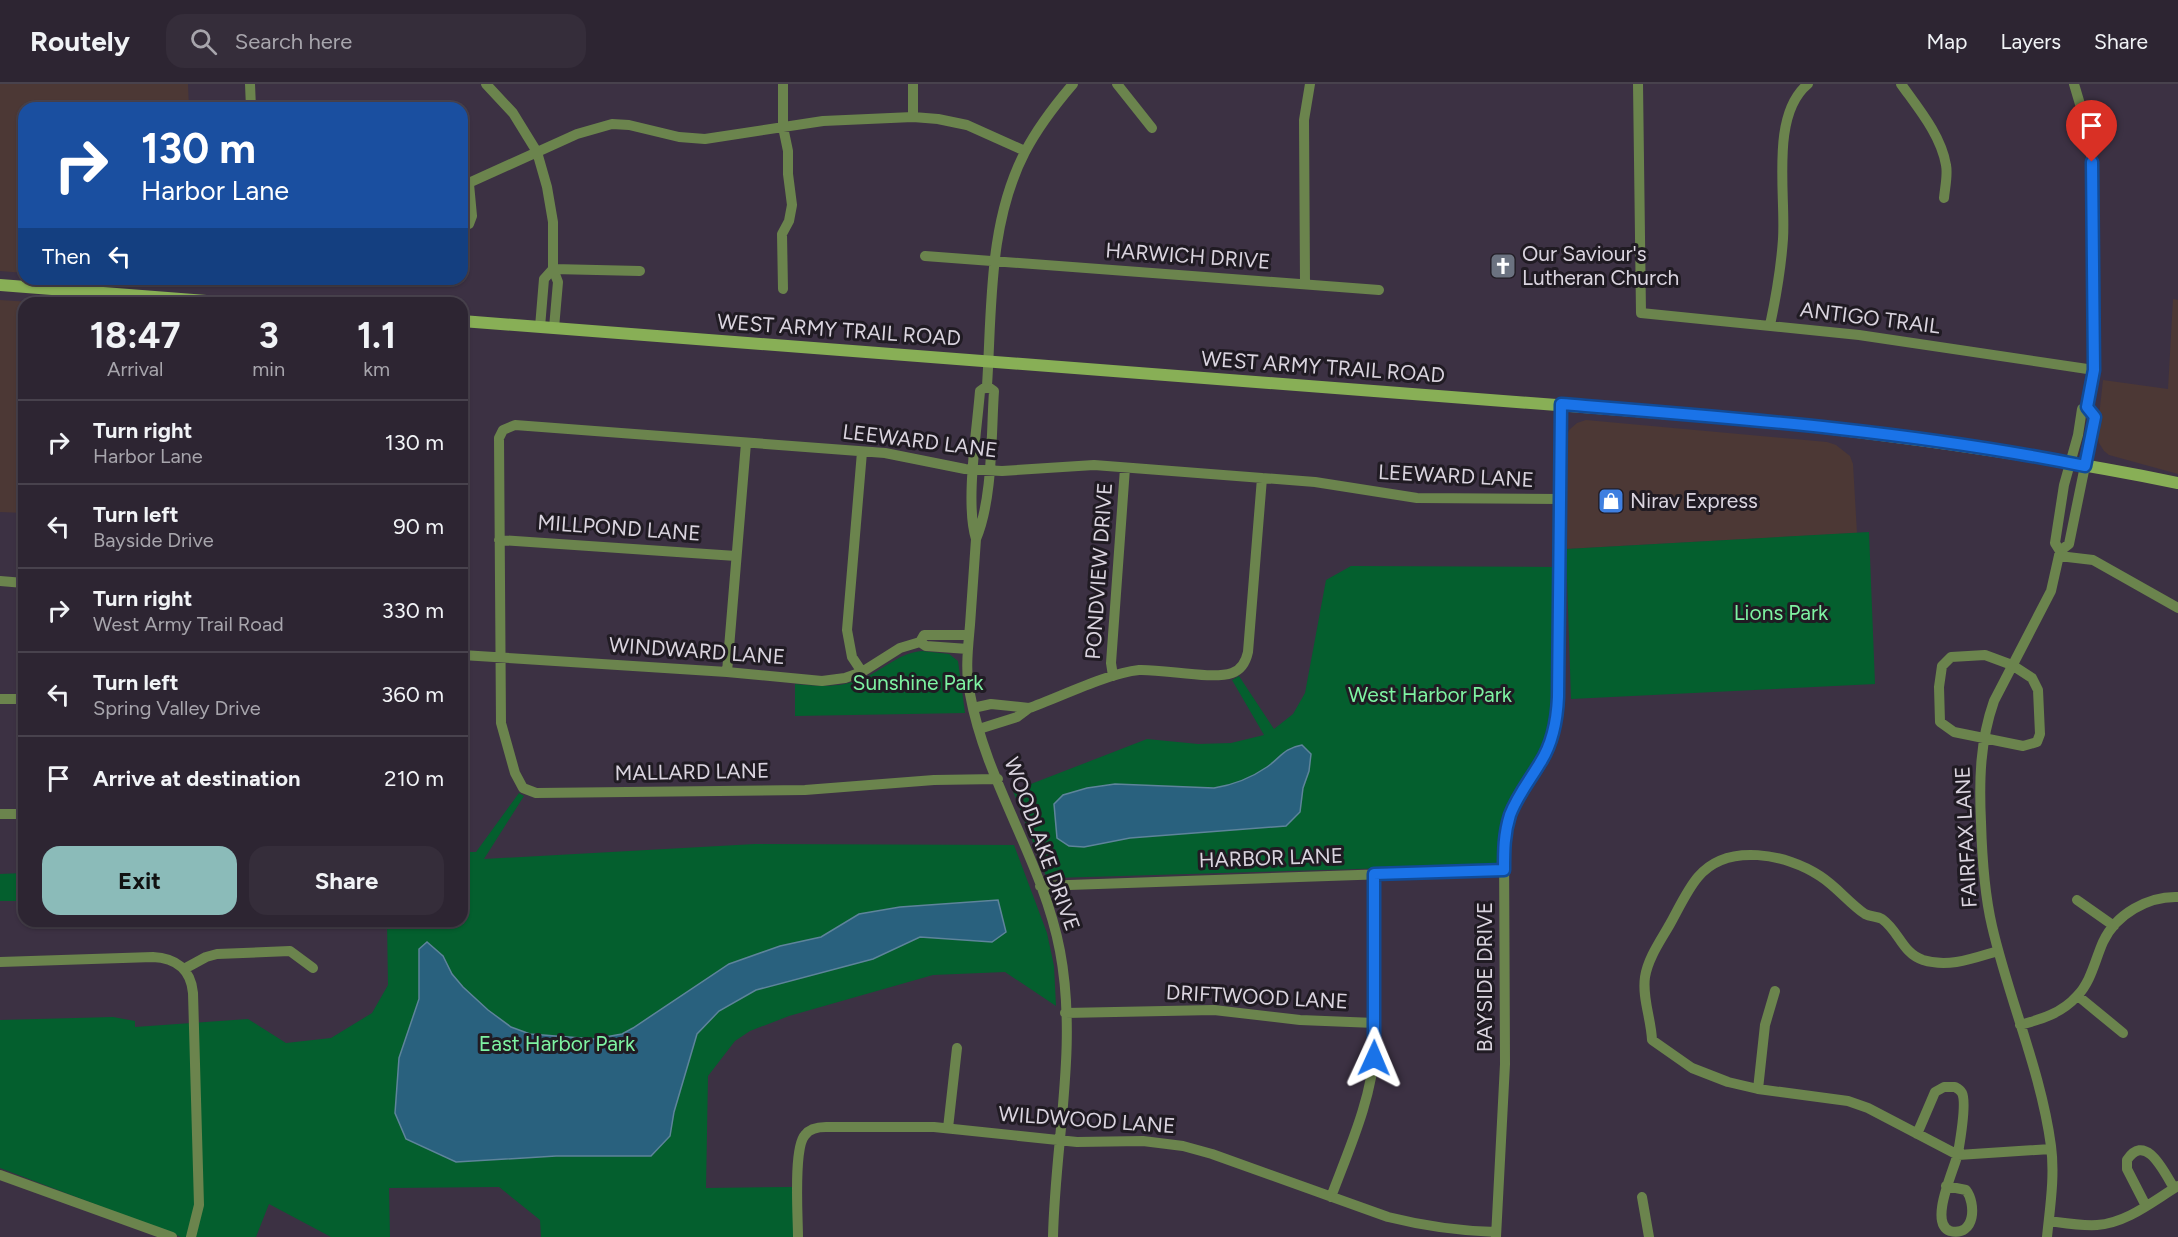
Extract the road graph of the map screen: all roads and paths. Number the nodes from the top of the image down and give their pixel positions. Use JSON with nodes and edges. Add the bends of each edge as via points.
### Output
{"nodes":[{"id":1,"x":250,"y":84,"type":"edge"},
{"id":2,"x":486,"y":84,"type":"edge"},
{"id":3,"x":783,"y":84,"type":"edge"},
{"id":4,"x":913,"y":84,"type":"edge"},
{"id":5,"x":1073,"y":84,"type":"edge"},
{"id":6,"x":1117,"y":84,"type":"edge"},
{"id":7,"x":1310,"y":84,"type":"edge"},
{"id":8,"x":1638,"y":84,"type":"edge"},
{"id":9,"x":1808,"y":84,"type":"edge"},
{"id":10,"x":1901,"y":84,"type":"edge"},
{"id":11,"x":2074,"y":84,"type":"edge"},
{"id":12,"x":251,"y":102,"type":"edge"},
{"id":13,"x":914,"y":117,"type":"junction"},
{"id":14,"x":783,"y":127,"type":"junction"},
{"id":15,"x":1152,"y":128,"type":"dead end"},
{"id":16,"x":1025,"y":151,"type":"junction"},
{"id":17,"x":537,"y":152,"type":"junction"},
{"id":18,"x":468,"y":184,"type":"edge"},
{"id":19,"x":468,"y":198,"type":"edge"},
{"id":20,"x":1944,"y":198,"type":"dead end"},
{"id":21,"x":468,"y":224,"type":"edge"},
{"id":22,"x":925,"y":256,"type":"dead end"},
{"id":23,"x":995,"y":261,"type":"junction"},
{"id":24,"x":553,"y":269,"type":"junction"},
{"id":25,"x":640,"y":271,"type":"dead end"},
{"id":26,"x":1305,"y":284,"type":"junction"},
{"id":27,"x":0,"y":285,"type":"edge"},
{"id":28,"x":783,"y":289,"type":"dead end"},
{"id":29,"x":1379,"y":290,"type":"dead end"},
{"id":30,"x":155,"y":297,"type":"edge"},
{"id":31,"x":468,"y":321,"type":"edge"},
{"id":32,"x":1770,"y":325,"type":"junction"},
{"id":33,"x":540,"y":327,"type":"junction"},
{"id":34,"x":554,"y":328,"type":"junction"},
{"id":35,"x":989,"y":361,"type":"junction"},
{"id":36,"x":2094,"y":370,"type":"junction"},
{"id":37,"x":987,"y":386,"type":"junction"},
{"id":38,"x":1561,"y":404,"type":"junction"},
{"id":39,"x":2087,"y":407,"type":"junction"},
{"id":40,"x":746,"y":443,"type":"junction"},
{"id":41,"x":862,"y":452,"type":"junction"},
{"id":42,"x":2070,"y":463,"type":"junction"},
{"id":43,"x":2085,"y":466,"type":"junction"},
{"id":44,"x":1125,"y":468,"type":"junction"},
{"id":45,"x":974,"y":469,"type":"junction"},
{"id":46,"x":989,"y":470,"type":"junction"},
{"id":47,"x":1262,"y":478,"type":"junction"},
{"id":48,"x":2178,"y":483,"type":"edge"},
{"id":49,"x":1560,"y":499,"type":"junction"},
{"id":50,"x":976,"y":539,"type":"junction"},
{"id":51,"x":499,"y":540,"type":"junction"},
{"id":52,"x":2060,"y":553,"type":"junction"},
{"id":53,"x":736,"y":556,"type":"junction"},
{"id":54,"x":0,"y":581,"type":"edge"},
{"id":55,"x":18,"y":582,"type":"edge"},
{"id":56,"x":2178,"y":608,"type":"edge"},
{"id":57,"x":969,"y":634,"type":"junction"},
{"id":58,"x":920,"y":642,"type":"junction"},
{"id":59,"x":968,"y":649,"type":"junction"},
{"id":60,"x":468,"y":655,"type":"edge"},
{"id":61,"x":501,"y":656,"type":"junction"},
{"id":62,"x":2012,"y":665,"type":"junction"},
{"id":63,"x":727,"y":672,"type":"junction"},
{"id":64,"x":862,"y":672,"type":"junction"},
{"id":65,"x":1113,"y":676,"type":"junction"},
{"id":66,"x":0,"y":699,"type":"edge"},
{"id":67,"x":18,"y":699,"type":"edge"},
{"id":68,"x":973,"y":708,"type":"junction"},
{"id":69,"x":1029,"y":708,"type":"junction"},
{"id":70,"x":979,"y":729,"type":"junction"},
{"id":71,"x":1984,"y":737,"type":"junction"},
{"id":72,"x":998,"y":779,"type":"junction"},
{"id":73,"x":0,"y":814,"type":"edge"},
{"id":74,"x":18,"y":814,"type":"edge"},
{"id":75,"x":1504,"y":870,"type":"junction"},
{"id":76,"x":1374,"y":874,"type":"junction"},
{"id":77,"x":1040,"y":886,"type":"junction"},
{"id":78,"x":2178,"y":897,"type":"edge"},
{"id":79,"x":2077,"y":900,"type":"dead end"},
{"id":80,"x":2114,"y":926,"type":"junction"},
{"id":81,"x":1998,"y":951,"type":"junction"},
{"id":82,"x":0,"y":962,"type":"edge"},
{"id":83,"x":313,"y":968,"type":"dead end"},
{"id":84,"x":184,"y":969,"type":"junction"},
{"id":85,"x":1775,"y":992,"type":"dead end"},
{"id":86,"x":2078,"y":996,"type":"junction"},
{"id":87,"x":1065,"y":1013,"type":"junction"},
{"id":88,"x":1375,"y":1023,"type":"junction"},
{"id":89,"x":2020,"y":1025,"type":"junction"},
{"id":90,"x":2123,"y":1033,"type":"dead end"},
{"id":91,"x":957,"y":1048,"type":"dead end"},
{"id":92,"x":1758,"y":1089,"type":"junction"},
{"id":93,"x":948,"y":1128,"type":"junction"},
{"id":94,"x":1917,"y":1134,"type":"junction"},
{"id":95,"x":1060,"y":1141,"type":"junction"},
{"id":96,"x":2051,"y":1149,"type":"junction"},
{"id":97,"x":1958,"y":1155,"type":"junction"},
{"id":98,"x":0,"y":1175,"type":"edge"},
{"id":99,"x":1946,"y":1186,"type":"dead end"},
{"id":100,"x":2176,"y":1187,"type":"edge"},
{"id":101,"x":1331,"y":1197,"type":"junction"},
{"id":102,"x":1642,"y":1197,"type":"dead end"},
{"id":103,"x":2146,"y":1206,"type":"junction"},
{"id":104,"x":2049,"y":1221,"type":"junction"},
{"id":105,"x":1496,"y":1235,"type":"edge"},
{"id":106,"x":172,"y":1237,"type":"edge"},
{"id":107,"x":191,"y":1237,"type":"edge"},
{"id":108,"x":798,"y":1237,"type":"edge"},
{"id":109,"x":1053,"y":1237,"type":"edge"},
{"id":110,"x":1650,"y":1237,"type":"edge"},
{"id":111,"x":2047,"y":1237,"type":"edge"}],
"edges":[{"from":1,"to":12,"type":"street"},
{"from":2,"to":17,"type":"street","via":[[513,113]]},
{"from":3,"to":14,"type":"street"},
{"from":4,"to":13,"type":"street"},
{"from":5,"to":16,"type":"street","name":"WOODLAKE DRIVE"},
{"from":6,"to":15,"type":"street"},
{"from":7,"to":26,"type":"street","via":[[1304,120]]},
{"from":8,"to":32,"type":"street","name":"ANTIGO TRAIL","via":[[1641,313]]},
{"from":9,"to":32,"type":"street","via":[[1792,105],[1784,133],[1783,245]]},
{"from":10,"to":20,"type":"street","via":[[1931,128],[1942,154],[1947,172]]},
{"from":11,"to":36,"type":"street","via":[[2088,131],[2092,162]]},
{"from":13,"to":14,"type":"street"},
{"from":13,"to":16,"type":"street","via":[[967,125]]},
{"from":14,"to":17,"type":"street","via":[[697,140],[629,124],[612,124],[590,129]]},
{"from":14,"to":28,"type":"street","via":[[792,205],[782,234]]},
{"from":16,"to":23,"type":"street","name":"WOODLAKE DRIVE","via":[[1005,202]]},
{"from":17,"to":18,"type":"street"},
{"from":17,"to":24,"type":"street","via":[[552,210]]},
{"from":19,"to":21,"type":"street","via":[[472,216]]},
{"from":22,"to":23,"type":"street","name":"HARWICH DRIVE"},
{"from":23,"to":26,"type":"street","name":"HARWICH DRIVE"},
{"from":23,"to":35,"type":"street","name":"WOODLAKE DRIVE"},
{"from":24,"to":25,"type":"street"},
{"from":24,"to":33,"type":"street","via":[[544,279]]},
{"from":24,"to":34,"type":"street","via":[[558,282]]},
{"from":26,"to":29,"type":"street","name":"HARWICH DRIVE"},
{"from":27,"to":30,"type":"main road"},
{"from":31,"to":33,"type":"main road","name":"WEST ARMY TRAIL ROAD"},
{"from":32,"to":36,"type":"street","name":"ANTIGO TRAIL"},
{"from":33,"to":34,"type":"main road","name":"WEST ARMY TRAIL ROAD"},
{"from":34,"to":35,"type":"main road","name":"WEST ARMY TRAIL ROAD"},
{"from":35,"to":37,"type":"street","name":"WOODLAKE DRIVE"},
{"from":35,"to":38,"type":"main road","name":"WEST ARMY TRAIL ROAD"},
{"from":36,"to":39,"type":"street"},
{"from":37,"to":45,"type":"street","name":"WOODLAKE DRIVE","via":[[980,391]]},
{"from":37,"to":46,"type":"street","name":"WOODLAKE DRIVE","via":[[994,391]]},
{"from":38,"to":42,"type":"main road","name":"WEST ARMY TRAIL ROAD","via":[[1846,430]]},
{"from":38,"to":49,"type":"street","name":"BAYSIDE DRIVE"},
{"from":39,"to":42,"type":"street","name":"FAIRFAX LANE","via":[[2082,409]]},
{"from":39,"to":43,"type":"street","name":"FAIRFAX LANE","via":[[2095,417]]},
{"from":40,"to":41,"type":"street","name":"LEEWARD LANE"},
{"from":40,"to":51,"type":"street","name":"LEEWARD LANE","via":[[509,426],[499,438]]},
{"from":40,"to":53,"type":"street"},
{"from":41,"to":45,"type":"street","name":"LEEWARD LANE"},
{"from":41,"to":64,"type":"street","via":[[847,630],[852,657]]},
{"from":42,"to":43,"type":"main road","name":"WEST ARMY TRAIL ROAD"},
{"from":42,"to":52,"type":"street","name":"FAIRFAX LANE","via":[[2055,543]]},
{"from":43,"to":48,"type":"main road","name":"WEST ARMY TRAIL ROAD"},
{"from":43,"to":52,"type":"street","name":"FAIRFAX LANE","via":[[2069,544]]},
{"from":44,"to":46,"type":"street","name":"LEEWARD LANE","via":[[1094,465]]},
{"from":44,"to":47,"type":"street","name":"LEEWARD LANE"},
{"from":44,"to":65,"type":"street","name":"PONDVIEW DRIVE"},
{"from":45,"to":46,"type":"street","name":"LEEWARD LANE"},
{"from":45,"to":50,"type":"street","name":"WOODLAKE DRIVE","via":[[972,526]]},
{"from":46,"to":50,"type":"street","name":"WOODLAKE DRIVE"},
{"from":47,"to":49,"type":"street","name":"LEEWARD LANE","via":[[1417,498]]},
{"from":47,"to":65,"type":"street","via":[[1248,652],[1242,666],[1236,672],[1220,675],[1148,670]]},
{"from":49,"to":75,"type":"street","name":"BAYSIDE DRIVE","via":[[1558,717],[1547,750],[1510,815]]},
{"from":50,"to":57,"type":"street","name":"WOODLAKE DRIVE"},
{"from":51,"to":53,"type":"street","name":"MILLPOND LANE"},
{"from":51,"to":61,"type":"street","name":"LEEWARD LANE"},
{"from":52,"to":56,"type":"street","via":[[2093,560]]},
{"from":52,"to":62,"type":"street","name":"FAIRFAX LANE","via":[[2051,591]]},
{"from":53,"to":63,"type":"street"},
{"from":54,"to":55,"type":"street"},
{"from":57,"to":58,"type":"street","name":"WINDWARD LANE","via":[[924,635]]},
{"from":57,"to":59,"type":"street","name":"WOODLAKE DRIVE"},
{"from":58,"to":59,"type":"street","via":[[926,646]]},
{"from":58,"to":64,"type":"street","name":"WINDWARD LANE","via":[[900,648]]},
{"from":59,"to":68,"type":"street","name":"WOODLAKE DRIVE","via":[[968,685]]},
{"from":60,"to":61,"type":"street","name":"WINDWARD LANE"},
{"from":61,"to":63,"type":"street","name":"WINDWARD LANE"},
{"from":61,"to":72,"type":"street","name":"MALLARD LANE","via":[[503,732],[523,788],[536,793],[806,790]]},
{"from":62,"to":71,"type":"street","name":"FAIRFAX LANE","via":[[1994,701]]},
{"from":62,"to":71,"type":"street","via":[[2032,678],[2038,690],[2037,742],[2023,746]]},
{"from":62,"to":71,"type":"street","via":[[1985,655],[1951,657],[1942,666],[1940,722],[1954,732]]},
{"from":63,"to":64,"type":"street","name":"WINDWARD LANE","via":[[822,681]]},
{"from":65,"to":69,"type":"street"},
{"from":66,"to":67,"type":"street"},
{"from":68,"to":69,"type":"street","via":[[991,704]]},
{"from":68,"to":70,"type":"street","name":"WOODLAKE DRIVE"},
{"from":69,"to":70,"type":"street","via":[[1017,717]]},
{"from":70,"to":72,"type":"street","name":"WOODLAKE DRIVE"},
{"from":71,"to":81,"type":"street","name":"FAIRFAX LANE","via":[[1979,785],[1982,862]]},
{"from":72,"to":77,"type":"street","name":"WOODLAKE DRIVE"},
{"from":73,"to":74,"type":"street"},
{"from":75,"to":76,"type":"street","name":"HARBOR LANE"},
{"from":75,"to":105,"type":"street","name":"BAYSIDE DRIVE","via":[[1505,1064]]},
{"from":76,"to":77,"type":"street","name":"HARBOR LANE"},
{"from":76,"to":88,"type":"street"},
{"from":77,"to":87,"type":"street","name":"WOODLAKE DRIVE","via":[[1058,941]]},
{"from":78,"to":80,"type":"street","via":[[2158,898],[2133,909]]},
{"from":79,"to":80,"type":"street"},
{"from":80,"to":86,"type":"street"},
{"from":81,"to":89,"type":"street","name":"FAIRFAX LANE"},
{"from":81,"to":92,"type":"street","via":[[1951,963],[1923,960],[1908,953],[1893,929],[1880,918],[1865,914],[1833,885],[1802,866],[1748,856],[1713,865],[1688,892],[1650,960],[1644,993],[1652,1040],[1692,1068]]},
{"from":82,"to":84,"type":"street","via":[[153,957],[168,959]]},
{"from":83,"to":84,"type":"street","via":[[290,951],[217,954]]},
{"from":84,"to":107,"type":"street","via":[[193,993],[199,1193]]},
{"from":85,"to":92,"type":"street","via":[[1765,1025]]},
{"from":86,"to":89,"type":"street","via":[[2055,1014]]},
{"from":86,"to":90,"type":"street"},
{"from":87,"to":88,"type":"street","name":"DRIFTWOOD LANE","via":[[1214,1010],[1300,1020]]},
{"from":87,"to":95,"type":"street","name":"WOODLAKE DRIVE","via":[[1066,1073]]},
{"from":88,"to":101,"type":"street","via":[[1369,1088]]},
{"from":89,"to":96,"type":"street","name":"FAIRFAX LANE","via":[[2043,1102]]},
{"from":91,"to":93,"type":"street"},
{"from":92,"to":94,"type":"street","via":[[1848,1101]]},
{"from":93,"to":95,"type":"street","name":"WILDWOOD LANE"},
{"from":93,"to":108,"type":"street","name":"WILDWOOD LANE","via":[[826,1127],[807,1132],[798,1148]]},
{"from":94,"to":97,"type":"street"},
{"from":94,"to":97,"type":"street","via":[[1935,1092],[1955,1087],[1962,1092],[1963,1101]]},
{"from":95,"to":101,"type":"street","name":"WILDWOOD LANE","via":[[1143,1141],[1183,1146]]},
{"from":95,"to":109,"type":"street","name":"WOODLAKE DRIVE"},
{"from":96,"to":97,"type":"street"},
{"from":96,"to":104,"type":"street","name":"FAIRFAX LANE"},
{"from":97,"to":99,"type":"street"},
{"from":98,"to":106,"type":"street"},
{"from":100,"to":103,"type":"street"},
{"from":100,"to":103,"type":"street","via":[[2151,1154],[2136,1152],[2127,1160],[2127,1169]]},
{"from":101,"to":105,"type":"street","name":"WILDWOOD LANE","via":[[1415,1224]]},
{"from":102,"to":110,"type":"street"},
{"from":103,"to":104,"type":"street","via":[[2104,1224]]},
{"from":104,"to":111,"type":"street","name":"FAIRFAX LANE"}]}
